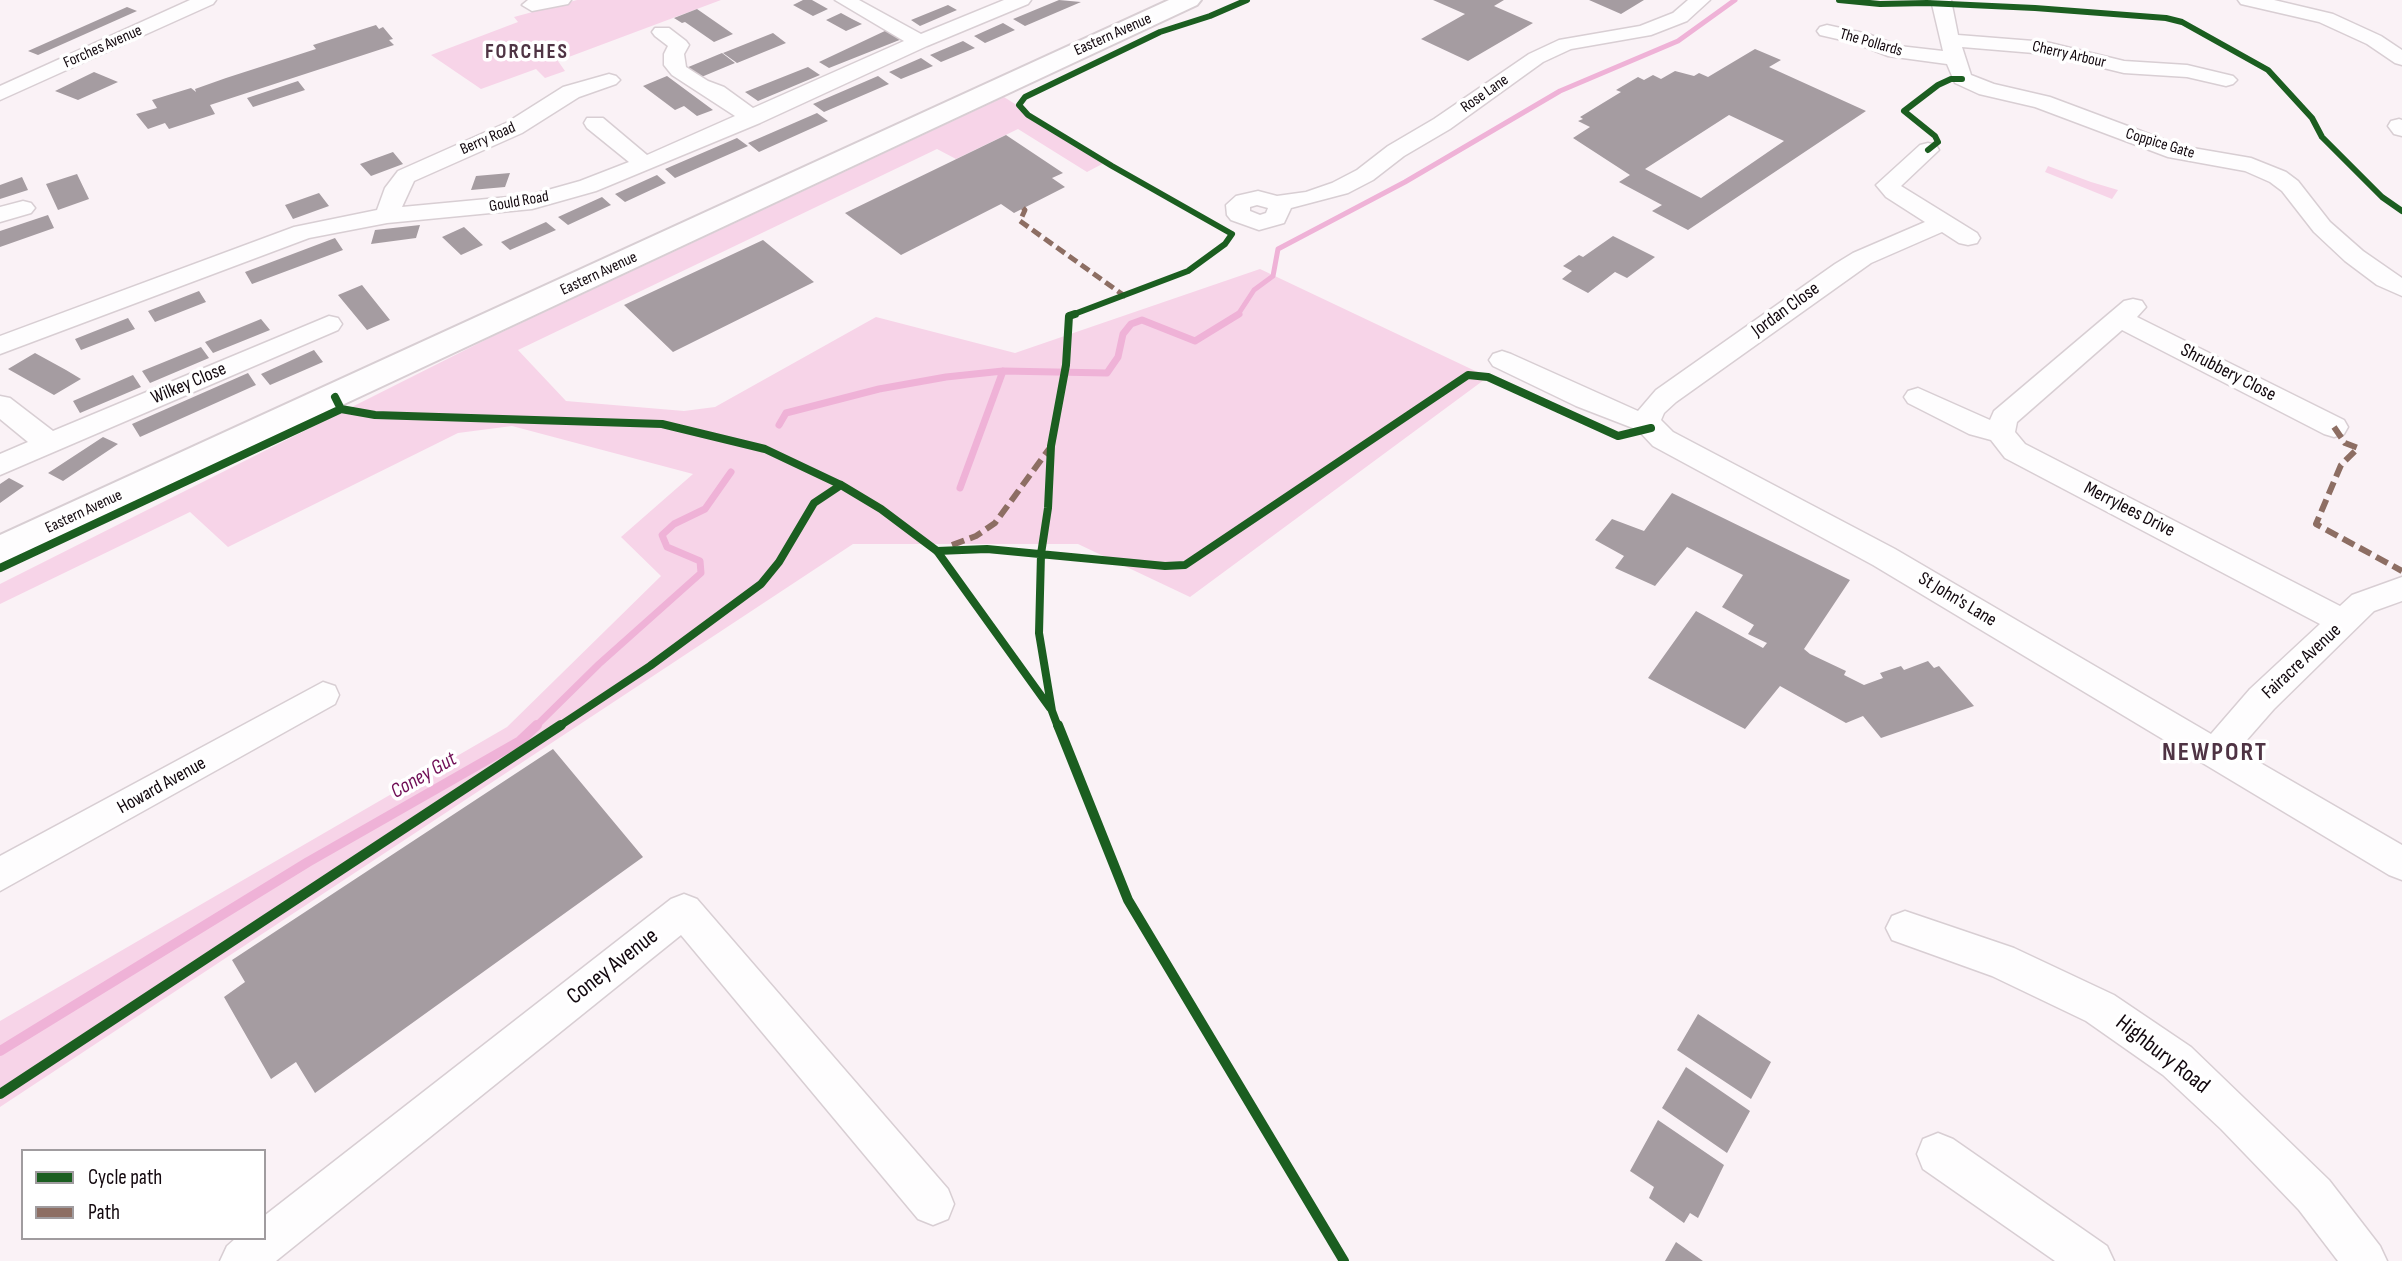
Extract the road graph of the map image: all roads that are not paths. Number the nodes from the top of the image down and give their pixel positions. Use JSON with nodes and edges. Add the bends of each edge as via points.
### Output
{"nodes":[{"id":1,"x":206,"y":0,"type":"edge"},
{"id":2,"x":561,"y":0,"type":"edge"},
{"id":3,"x":845,"y":0,"type":"edge"},
{"id":4,"x":1021,"y":0,"type":"edge"},
{"id":5,"x":1189,"y":0,"type":"edge"},
{"id":6,"x":1700,"y":0,"type":"edge"},
{"id":7,"x":1941,"y":0,"type":"edge"},
{"id":8,"x":2248,"y":0,"type":"edge"},
{"id":9,"x":532,"y":5,"type":"dead end"},
{"id":10,"x":1824,"y":31,"type":"dead end"},
{"id":11,"x":662,"y":32,"type":"dead end"},
{"id":12,"x":920,"y":42,"type":"junction"},
{"id":13,"x":1954,"y":49,"type":"junction"},
{"id":14,"x":2402,"y":59,"type":"edge"},
{"id":15,"x":608,"y":80,"type":"dead end"},
{"id":16,"x":2226,"y":80,"type":"dead end"},
{"id":17,"x":0,"y":94,"type":"edge"},
{"id":18,"x":752,"y":118,"type":"junction"},
{"id":19,"x":595,"y":123,"type":"dead end"},
{"id":20,"x":1928,"y":150,"type":"dead end"},
{"id":21,"x":645,"y":164,"type":"junction"},
{"id":22,"x":1276,"y":203,"type":"dead end"},
{"id":23,"x":23,"y":208,"type":"dead end"},
{"id":24,"x":0,"y":215,"type":"edge"},
{"id":25,"x":387,"y":216,"type":"junction"},
{"id":26,"x":1943,"y":223,"type":"junction"},
{"id":27,"x":1968,"y":238,"type":"dead end"},
{"id":28,"x":2402,"y":288,"type":"edge"},
{"id":29,"x":329,"y":324,"type":"dead end"},
{"id":30,"x":0,"y":345,"type":"edge"},
{"id":31,"x":1502,"y":360,"type":"dead end"},
{"id":32,"x":1918,"y":397,"type":"dead end"},
{"id":33,"x":0,"y":405,"type":"edge"},
{"id":34,"x":1647,"y":422,"type":"junction"},
{"id":35,"x":2334,"y":427,"type":"dead end"},
{"id":36,"x":2001,"y":433,"type":"junction"},
{"id":37,"x":48,"y":443,"type":"junction"},
{"id":38,"x":0,"y":465,"type":"edge"},
{"id":39,"x":3,"y":550,"type":"edge"},
{"id":40,"x":2402,"y":589,"type":"edge"},
{"id":41,"x":2344,"y":622,"type":"junction"},
{"id":42,"x":323,"y":695,"type":"dead end"},
{"id":43,"x":2215,"y":753,"type":"junction"},
{"id":44,"x":2402,"y":864,"type":"edge"},
{"id":45,"x":0,"y":875,"type":"edge"},
{"id":46,"x":1905,"y":928,"type":"dead end"},
{"id":47,"x":1938,"y":1154,"type":"dead end"},
{"id":48,"x":933,"y":1204,"type":"dead end"},
{"id":49,"x":2082,"y":1253,"type":"edge"},
{"id":50,"x":242,"y":1261,"type":"edge"},
{"id":51,"x":2365,"y":1261,"type":"edge"}],
"edges":[{"from":1,"to":17,"type":"street","name":"Forches Avenue"},
{"from":2,"to":9,"type":"street"},
{"from":3,"to":12,"type":"street"},
{"from":4,"to":12,"type":"street","name":"Gould Road"},
{"from":5,"to":39,"type":"main road","name":"Eastern Avenue"},
{"from":6,"to":22,"type":"street","name":"Rose Lane","via":[[1680,18],[1644,31],[1566,44],[1536,58],[1365,175],[1309,198]]},
{"from":7,"to":13,"type":"street","name":"Coppice Gate"},
{"from":8,"to":14,"type":"street","via":[[2326,18]]},
{"from":10,"to":13,"type":"street","name":"The Pollards","via":[[1861,38],[1895,52]]},
{"from":11,"to":18,"type":"street","via":[[679,45],[674,54],[679,71],[700,86],[722,87]]},
{"from":12,"to":18,"type":"street","name":"Gould Road"},
{"from":13,"to":16,"type":"street","name":"Cherry Arbour","via":[[2046,48],[2124,67],[2186,67]]},
{"from":13,"to":28,"type":"street","name":"Coppice Gate","via":[[1962,79],[1970,83],[2042,102],[2176,152],[2251,165],[2278,177],[2354,256]]},
{"from":15,"to":25,"type":"street","name":"Berry Road","via":[[571,92],[514,128],[406,176]]},
{"from":18,"to":21,"type":"street","name":"Gould Road"},
{"from":19,"to":21,"type":"street"},
{"from":20,"to":26,"type":"street","via":[[1888,185]]},
{"from":21,"to":25,"type":"street","name":"Gould Road","via":[[532,202]]},
{"from":23,"to":24,"type":"street"},
{"from":25,"to":30,"type":"street","name":"Gould Road","via":[[302,232]]},
{"from":26,"to":27,"type":"street"},
{"from":26,"to":34,"type":"street","name":"Jordan Close","via":[[1844,269],[1666,396],[1652,409]]},
{"from":29,"to":37,"type":"street","name":"Wilkey Close"},
{"from":31,"to":34,"type":"street","name":"St John's Lane"},
{"from":32,"to":36,"type":"street","name":"Merrylees Drive","via":[[1979,428]]},
{"from":33,"to":37,"type":"street"},
{"from":34,"to":43,"type":"street","name":"St John's Lane","via":[[1663,439],[1884,556]]},
{"from":35,"to":36,"type":"street","name":"Shrubbery Close","via":[[2127,313],[2004,418]]},
{"from":36,"to":41,"type":"street","name":"Merrylees Drive","via":[[2015,451]]},
{"from":37,"to":38,"type":"street","name":"Wilkey Close"},
{"from":40,"to":41,"type":"street","name":"Fairacre Avenue","via":[[2362,603]]},
{"from":41,"to":43,"type":"street","name":"Fairacre Avenue","via":[[2262,699]]},
{"from":42,"to":45,"type":"street","name":"Howard Avenue"},
{"from":43,"to":44,"type":"street","name":"St John's Lane"},
{"from":46,"to":51,"type":"street","name":"Highbury Road","via":[[2001,961],[2101,1009],[2177,1061],[2314,1195]]},
{"from":47,"to":49,"type":"street"},
{"from":48,"to":50,"type":"street","name":"Coney Avenue","via":[[684,911]]}]}
